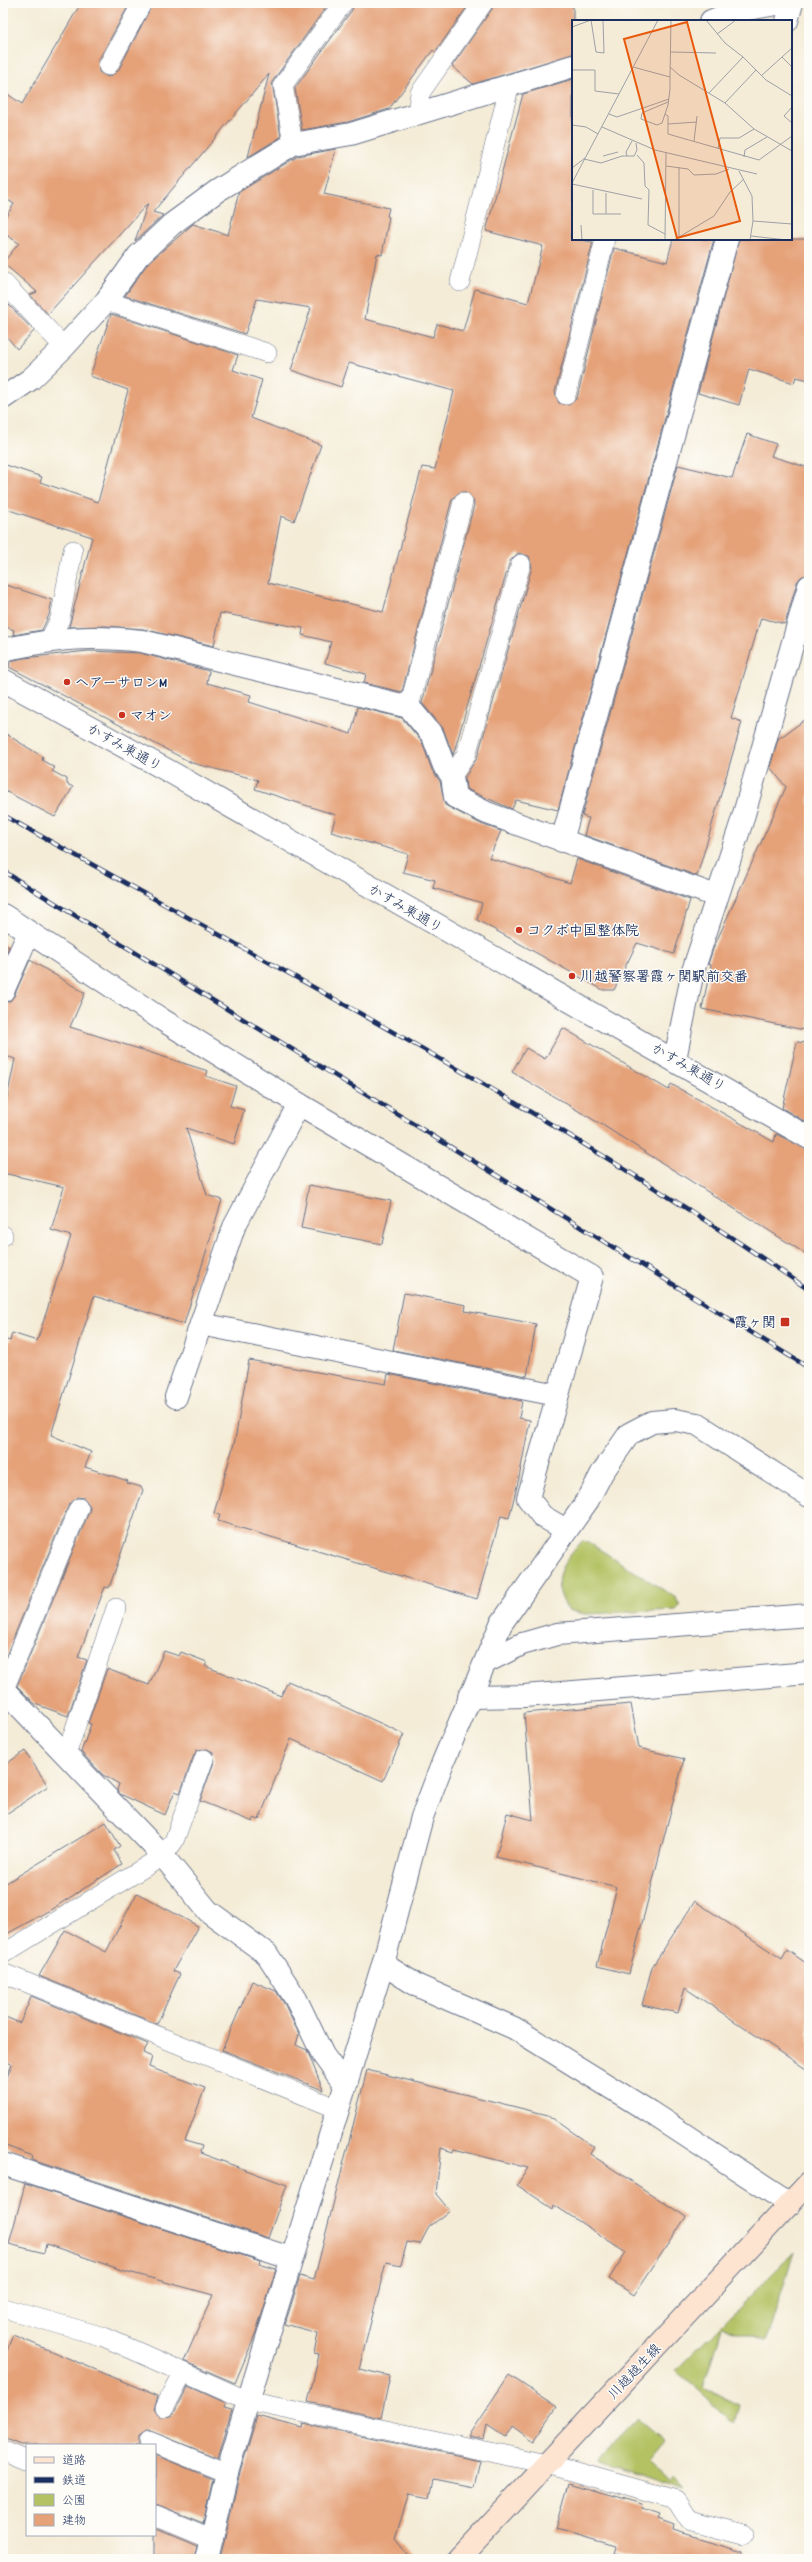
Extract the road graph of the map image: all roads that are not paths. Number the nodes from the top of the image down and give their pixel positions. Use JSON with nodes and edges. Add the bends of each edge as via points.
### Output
{"nodes":[{"id":1,"x":142,"y":3,"type":"edge"},
{"id":2,"x":343,"y":3,"type":"edge"},
{"id":3,"x":483,"y":3,"type":"edge"},
{"id":4,"x":783,"y":3,"type":"edge"},
{"id":5,"x":792,"y":3,"type":"edge"},
{"id":6,"x":714,"y":20,"type":"edge"},
{"id":7,"x":787,"y":20,"type":"edge"},
{"id":8,"x":108,"y":66,"type":"dead end"},
{"id":9,"x":572,"y":66,"type":"edge"},
{"id":10,"x":510,"y":84,"type":"junction"},
{"id":11,"x":417,"y":113,"type":"junction"},
{"id":12,"x":293,"y":144,"type":"junction"},
{"id":13,"x":605,"y":240,"type":"edge"},
{"id":14,"x":727,"y":240,"type":"edge"},
{"id":15,"x":3,"y":282,"type":"edge"},
{"id":16,"x":460,"y":282,"type":"dead end"},
{"id":17,"x":106,"y":301,"type":"junction"},
{"id":18,"x":64,"y":347,"type":"junction"},
{"id":19,"x":267,"y":353,"type":"dead end"},
{"id":20,"x":566,"y":395,"type":"dead end"},
{"id":21,"x":3,"y":398,"type":"edge"},
{"id":22,"x":463,"y":502,"type":"dead end"},
{"id":23,"x":73,"y":550,"type":"dead end"},
{"id":24,"x":521,"y":564,"type":"dead end"},
{"id":25,"x":809,"y":586,"type":"edge"},
{"id":26,"x":50,"y":639,"type":"junction"},
{"id":27,"x":3,"y":650,"type":"edge"},
{"id":28,"x":3,"y":680,"type":"edge"},
{"id":29,"x":409,"y":707,"type":"junction"},
{"id":30,"x":452,"y":776,"type":"junction"},
{"id":31,"x":562,"y":841,"type":"junction"},
{"id":32,"x":716,"y":896,"type":"junction"},
{"id":33,"x":3,"y":915,"type":"edge"},
{"id":34,"x":30,"y":932,"type":"junction"},
{"id":35,"x":3,"y":991,"type":"edge"},
{"id":36,"x":675,"y":1059,"type":"junction"},
{"id":37,"x":300,"y":1104,"type":"junction"},
{"id":38,"x":809,"y":1138,"type":"edge"},
{"id":39,"x":201,"y":1324,"type":"junction"},
{"id":40,"x":556,"y":1395,"type":"junction"},
{"id":41,"x":176,"y":1397,"type":"dead end"},
{"id":42,"x":809,"y":1496,"type":"edge"},
{"id":43,"x":79,"y":1508,"type":"dead end"},
{"id":44,"x":566,"y":1530,"type":"junction"},
{"id":45,"x":116,"y":1608,"type":"dead end"},
{"id":46,"x":809,"y":1615,"type":"edge"},
{"id":47,"x":486,"y":1662,"type":"junction"},
{"id":48,"x":809,"y":1673,"type":"edge"},
{"id":49,"x":3,"y":1689,"type":"edge"},
{"id":50,"x":469,"y":1697,"type":"junction"},
{"id":51,"x":66,"y":1755,"type":"junction"},
{"id":52,"x":204,"y":1759,"type":"dead end"},
{"id":53,"x":163,"y":1856,"type":"junction"},
{"id":54,"x":3,"y":1954,"type":"edge"},
{"id":55,"x":383,"y":1964,"type":"junction"},
{"id":56,"x":3,"y":1973,"type":"edge"},
{"id":57,"x":345,"y":2085,"type":"junction"},
{"id":58,"x":338,"y":2109,"type":"junction"},
{"id":59,"x":3,"y":2164,"type":"edge"},
{"id":60,"x":809,"y":2183,"type":"edge"},
{"id":61,"x":790,"y":2204,"type":"junction"},
{"id":62,"x":290,"y":2258,"type":"junction"},
{"id":63,"x":3,"y":2308,"type":"edge"},
{"id":64,"x":183,"y":2372,"type":"junction"},
{"id":65,"x":248,"y":2401,"type":"junction"},
{"id":66,"x":165,"y":2407,"type":"dead end"},
{"id":67,"x":149,"y":2441,"type":"dead end"},
{"id":68,"x":3,"y":2451,"type":"edge"},
{"id":69,"x":26,"y":2461,"type":"edge"},
{"id":70,"x":547,"y":2464,"type":"junction"},
{"id":71,"x":227,"y":2473,"type":"junction"},
{"id":72,"x":156,"y":2516,"type":"edge"},
{"id":73,"x":743,"y":2534,"type":"dead end"},
{"id":74,"x":210,"y":2549,"type":"edge"},
{"id":75,"x":458,"y":2559,"type":"edge"}],
"edges":[{"from":1,"to":8,"type":"lane"},
{"from":2,"to":12,"type":"lane","via":[[283,85]]},
{"from":3,"to":11,"type":"lane","via":[[420,93]]},
{"from":4,"to":6,"type":"street","via":[[736,11]]},
{"from":5,"to":7,"type":"street"},
{"from":9,"to":10,"type":"street"},
{"from":10,"to":11,"type":"street"},
{"from":10,"to":16,"type":"lane"},
{"from":11,"to":12,"type":"street","via":[[351,134]]},
{"from":12,"to":17,"type":"street","via":[[217,191],[172,224],[138,256]]},
{"from":13,"to":20,"type":"lane"},
{"from":14,"to":31,"type":"street"},
{"from":15,"to":18,"type":"lane"},
{"from":17,"to":18,"type":"street"},
{"from":17,"to":19,"type":"lane"},
{"from":18,"to":21,"type":"street","via":[[31,379]]},
{"from":22,"to":29,"type":"lane"},
{"from":23,"to":26,"type":"lane","via":[[60,619]]},
{"from":24,"to":30,"type":"lane","via":[[466,755]]},
{"from":25,"to":32,"type":"street","via":[[742,821]]},
{"from":26,"to":27,"type":"street"},
{"from":26,"to":29,"type":"street","via":[[100,636],[142,641]]},
{"from":28,"to":36,"type":"street","name":"かすみ東通り","via":[[174,774],[486,954]]},
{"from":29,"to":30,"type":"street","via":[[433,736],[444,766]]},
{"from":30,"to":31,"type":"street","via":[[455,797],[487,813]]},
{"from":31,"to":32,"type":"street"},
{"from":32,"to":36,"type":"street","via":[[693,971]]},
{"from":33,"to":34,"type":"street"},
{"from":34,"to":35,"type":"street"},
{"from":34,"to":37,"type":"street","via":[[161,1019]]},
{"from":36,"to":38,"type":"street","name":"かすみ東通り"},
{"from":37,"to":39,"type":"street","via":[[234,1227]]},
{"from":37,"to":40,"type":"street","via":[[592,1277]]},
{"from":39,"to":40,"type":"street"},
{"from":39,"to":41,"type":"street"},
{"from":40,"to":44,"type":"street","via":[[528,1498],[542,1516]]},
{"from":42,"to":44,"type":"street","via":[[697,1424],[675,1420],[652,1422],[629,1434]]},
{"from":43,"to":49,"type":"lane"},
{"from":44,"to":47,"type":"street","via":[[501,1624]]},
{"from":45,"to":51,"type":"lane"},
{"from":46,"to":47,"type":"street","via":[[557,1634],[522,1644]]},
{"from":47,"to":50,"type":"street"},
{"from":48,"to":50,"type":"street","via":[[524,1696]]},
{"from":49,"to":51,"type":"street"},
{"from":50,"to":55,"type":"street","via":[[422,1817]]},
{"from":51,"to":53,"type":"street"},
{"from":52,"to":53,"type":"lane","via":[[174,1841]]},
{"from":53,"to":54,"type":"lane"},
{"from":53,"to":57,"type":"street","via":[[208,1911],[267,1954],[296,1999],[323,2055]]},
{"from":55,"to":57,"type":"street"},
{"from":55,"to":61,"type":"street","via":[[418,1986],[514,2028],[650,2112]]},
{"from":56,"to":58,"type":"lane"},
{"from":57,"to":58,"type":"street"},
{"from":58,"to":62,"type":"street"},
{"from":59,"to":62,"type":"street"},
{"from":60,"to":61,"type":"main road","name":"川越越生線"},
{"from":61,"to":70,"type":"main road","name":"川越越生線"},
{"from":62,"to":65,"type":"street"},
{"from":63,"to":64,"type":"lane","via":[[104,2337]]},
{"from":64,"to":65,"type":"lane"},
{"from":64,"to":66,"type":"lane"},
{"from":65,"to":70,"type":"lane"},
{"from":65,"to":71,"type":"street"},
{"from":67,"to":71,"type":"lane"},
{"from":68,"to":69,"type":"lane"},
{"from":70,"to":73,"type":"lane","via":[[676,2500],[689,2520]]},
{"from":70,"to":75,"type":"main road","name":"川越越生線"},
{"from":71,"to":74,"type":"street"},
{"from":72,"to":74,"type":"lane"}]}
